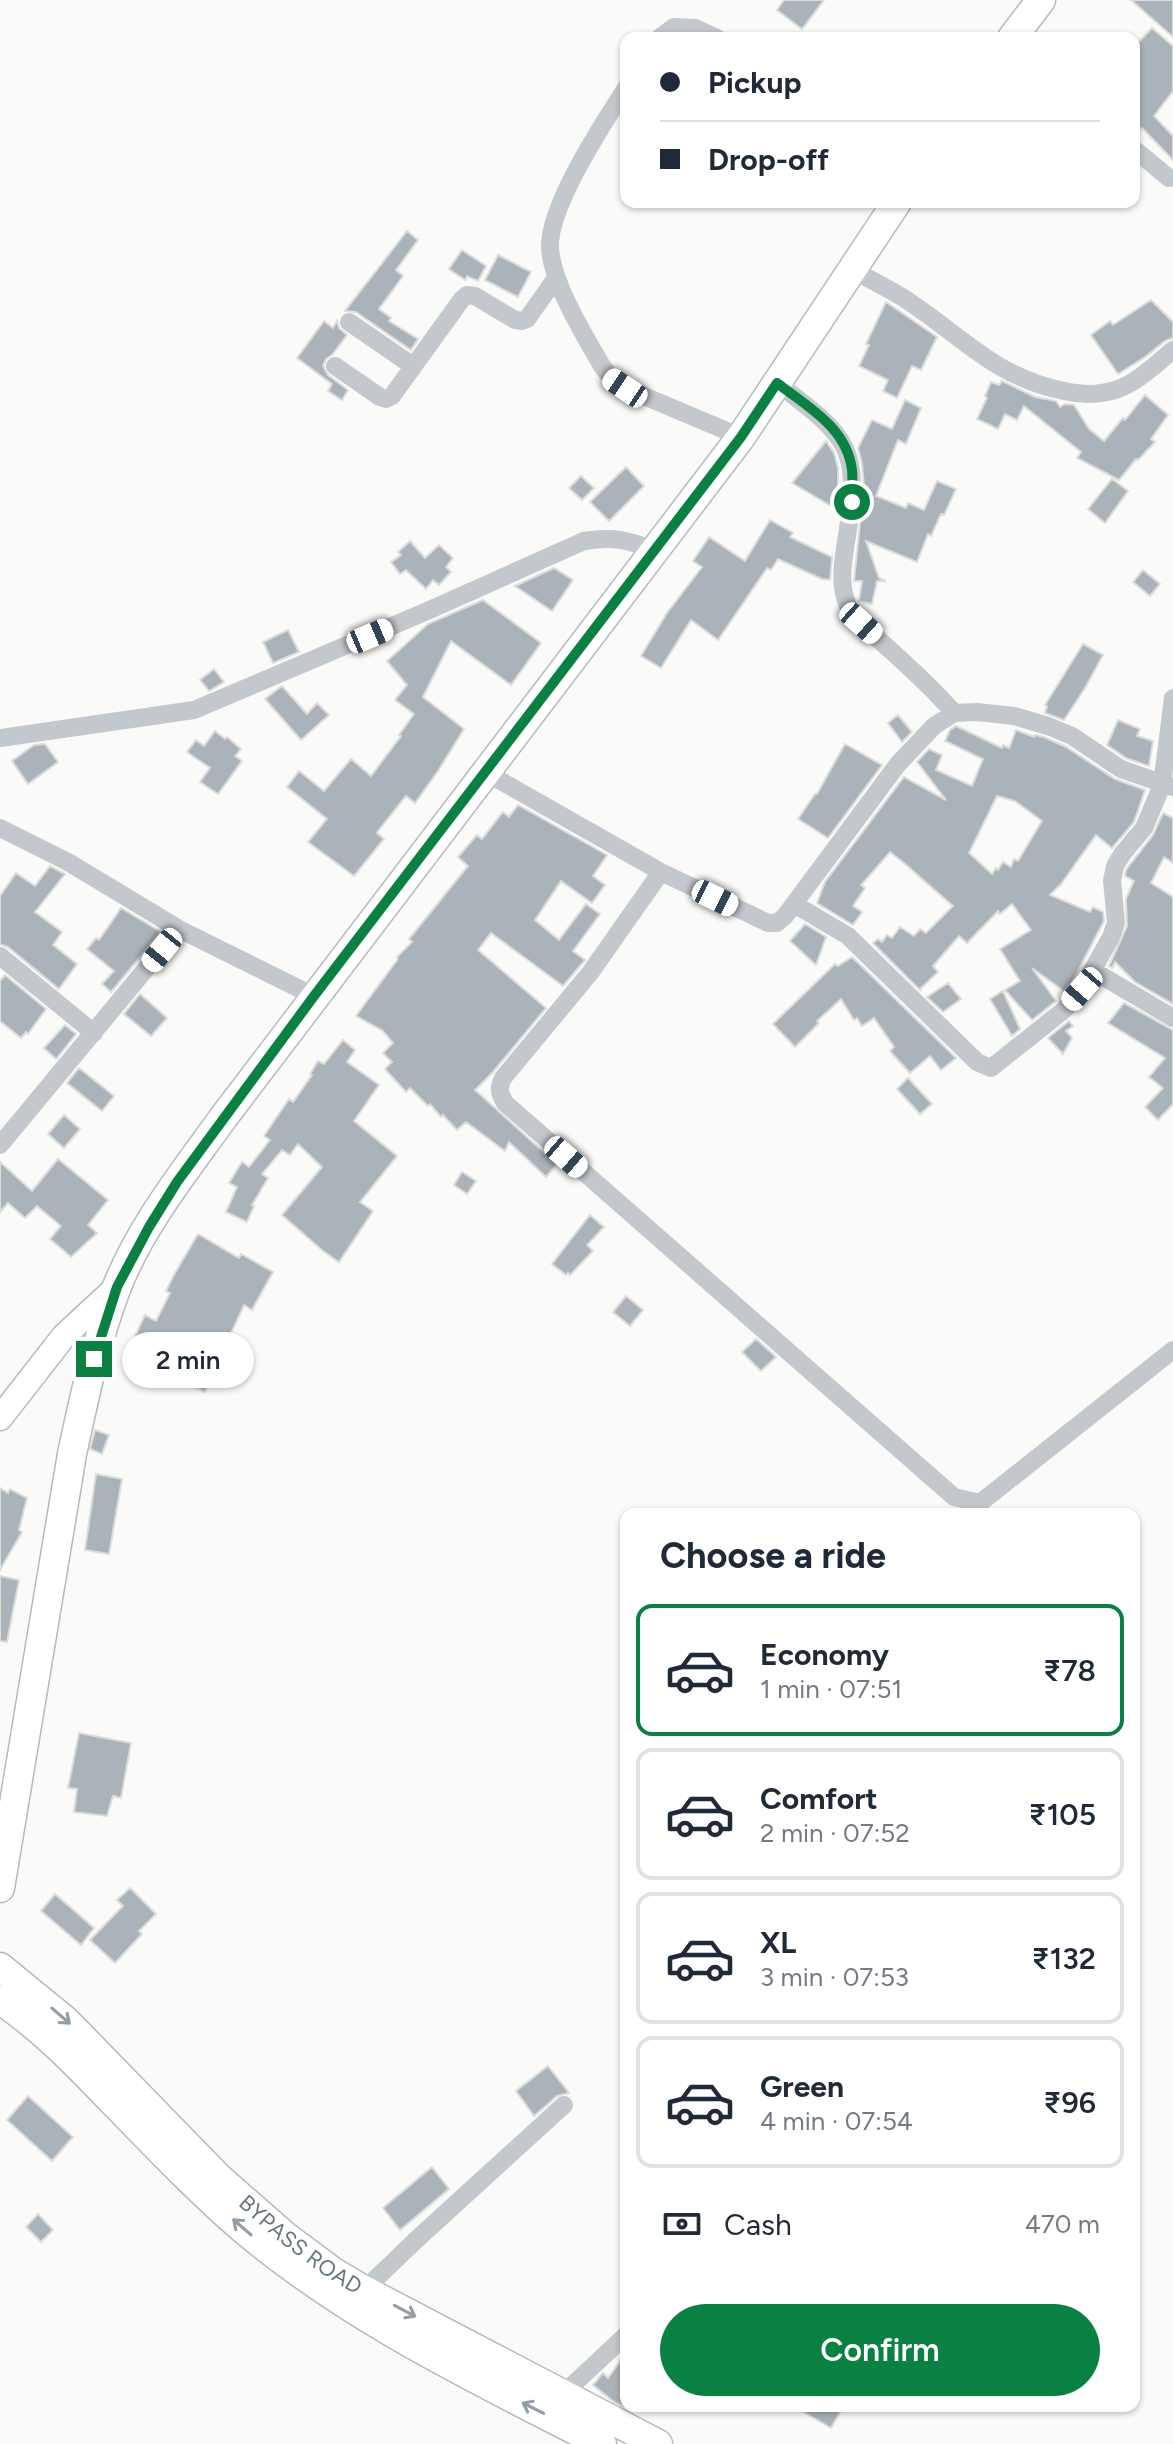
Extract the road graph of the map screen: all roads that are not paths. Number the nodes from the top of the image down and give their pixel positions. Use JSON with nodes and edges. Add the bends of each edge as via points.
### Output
{"nodes":[{"id":1,"x":1041,"y":0,"type":"edge"},
{"id":2,"x":667,"y":32,"type":"edge"},
{"id":3,"x":704,"y":32,"type":"edge"},
{"id":4,"x":1017,"y":32,"type":"edge"},
{"id":5,"x":620,"y":97,"type":"edge"},
{"id":6,"x":1140,"y":154,"type":"edge"},
{"id":7,"x":1169,"y":178,"type":"dead end"},
{"id":8,"x":893,"y":208,"type":"edge"},
{"id":9,"x":853,"y":270,"type":"junction"},
{"id":10,"x":556,"y":278,"type":"junction"},
{"id":11,"x":349,"y":322,"type":"dead end"},
{"id":12,"x":1173,"y":350,"type":"edge"},
{"id":13,"x":335,"y":366,"type":"dead end"},
{"id":14,"x":413,"y":366,"type":"junction"},
{"id":15,"x":777,"y":383,"type":"junction"},
{"id":16,"x":741,"y":437,"type":"junction"},
{"id":17,"x":654,"y":550,"type":"junction"},
{"id":18,"x":1173,"y":698,"type":"edge"},
{"id":19,"x":954,"y":713,"type":"junction"},
{"id":20,"x":0,"y":738,"type":"edge"},
{"id":21,"x":485,"y":772,"type":"junction"},
{"id":22,"x":1168,"y":786,"type":"edge"},
{"id":23,"x":0,"y":828,"type":"edge"},
{"id":24,"x":661,"y":872,"type":"junction"},
{"id":25,"x":794,"y":904,"type":"junction"},
{"id":26,"x":179,"y":929,"type":"junction"},
{"id":27,"x":0,"y":956,"type":"edge"},
{"id":28,"x":1092,"y":970,"type":"junction"},
{"id":29,"x":314,"y":996,"type":"junction"},
{"id":30,"x":1173,"y":1018,"type":"edge"},
{"id":31,"x":94,"y":1033,"type":"junction"},
{"id":32,"x":0,"y":1145,"type":"edge"},
{"id":33,"x":117,"y":1287,"type":"junction"},
{"id":34,"x":1173,"y":1350,"type":"edge"},
{"id":35,"x":0,"y":1418,"type":"edge"},
{"id":36,"x":0,"y":1888,"type":"edge"},
{"id":37,"x":0,"y":1967,"type":"edge"},
{"id":38,"x":0,"y":2000,"type":"edge"},
{"id":39,"x":564,"y":2105,"type":"dead end"},
{"id":40,"x":364,"y":2290,"type":"junction"},
{"id":41,"x":620,"y":2341,"type":"edge"},
{"id":42,"x":562,"y":2395,"type":"junction"},
{"id":43,"x":602,"y":2444,"type":"edge"},
{"id":44,"x":658,"y":2444,"type":"edge"}],
"edges":[{"from":1,"to":4,"type":"main road"},
{"from":2,"to":3,"type":"street","via":[[674,27]]},
{"from":5,"to":10,"type":"street","via":[[588,148],[553,223],[550,248]]},
{"from":6,"to":7,"type":"street"},
{"from":8,"to":9,"type":"main road"},
{"from":9,"to":12,"type":"street","via":[[910,302],[987,360],[1037,385],[1071,393],[1121,389]]},
{"from":9,"to":15,"type":"main road"},
{"from":10,"to":14,"type":"street","via":[[522,321],[467,295]]},
{"from":10,"to":16,"type":"street","via":[[612,379]]},
{"from":11,"to":14,"type":"street"},
{"from":13,"to":14,"type":"street","via":[[386,399]]},
{"from":15,"to":16,"type":"main road"},
{"from":15,"to":19,"type":"street","via":[[835,430],[846,447],[852,470],[842,586],[847,605]]},
{"from":16,"to":17,"type":"main road"},
{"from":17,"to":20,"type":"street","via":[[624,539],[584,541],[194,710]]},
{"from":17,"to":21,"type":"main road"},
{"from":18,"to":22,"type":"street"},
{"from":19,"to":22,"type":"street","via":[[1014,716],[1048,726],[1121,769]]},
{"from":19,"to":25,"type":"street","via":[[898,764]]},
{"from":21,"to":24,"type":"street"},
{"from":21,"to":29,"type":"main road"},
{"from":22,"to":28,"type":"street","via":[[1115,866],[1116,923]]},
{"from":23,"to":26,"type":"street"},
{"from":24,"to":25,"type":"street","via":[[768,923],[777,923]]},
{"from":24,"to":34,"type":"street","via":[[590,973],[503,1078],[499,1086],[505,1103],[954,1497],[980,1503]]},
{"from":25,"to":28,"type":"street","via":[[848,936],[984,1067],[1000,1063],[1064,1010]]},
{"from":26,"to":29,"type":"street"},
{"from":26,"to":31,"type":"street"},
{"from":27,"to":31,"type":"street"},
{"from":28,"to":30,"type":"street"},
{"from":29,"to":33,"type":"main road","via":[[177,1182]]},
{"from":31,"to":32,"type":"street"},
{"from":33,"to":35,"type":"street","via":[[64,1336]]},
{"from":33,"to":36,"type":"main road","via":[[72,1454]]},
{"from":37,"to":40,"type":"main road","name":"BYPASS ROAD","one_way":true,"via":[[66,2021],[219,2178],[285,2236]]},
{"from":43,"to":38,"type":"main road","name":"BYPASS ROAD","one_way":true,"via":[[399,2337],[299,2274],[177,2167],[66,2052]]},
{"from":39,"to":40,"type":"street"},
{"from":40,"to":42,"type":"main road","name":"BYPASS ROAD","one_way":true},
{"from":41,"to":42,"type":"street"},
{"from":42,"to":44,"type":"main road","name":"BYPASS ROAD"}]}
